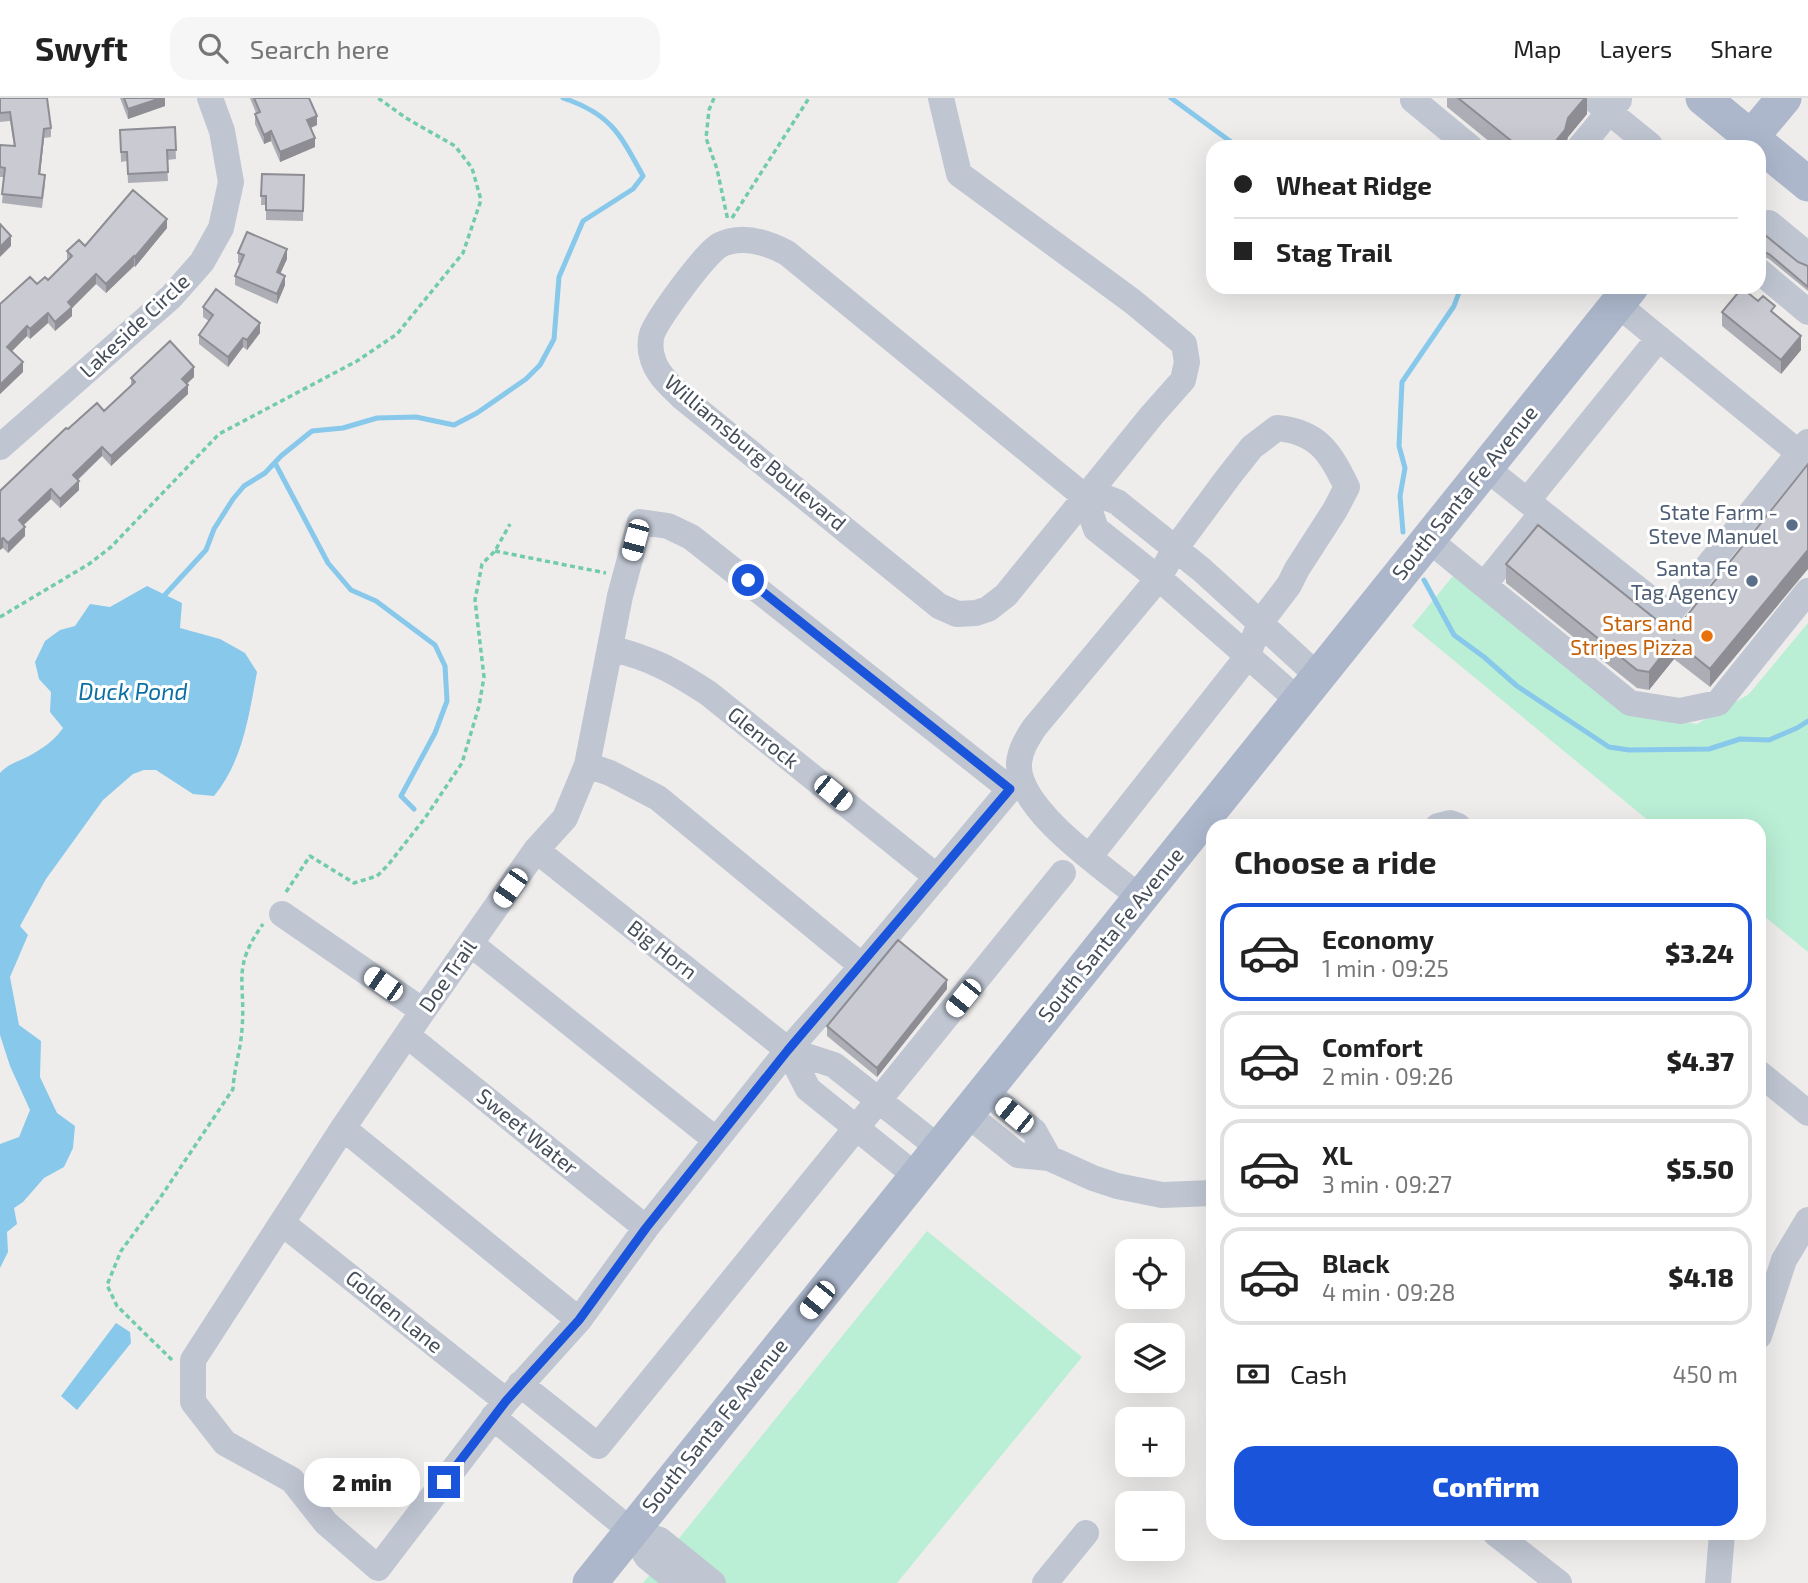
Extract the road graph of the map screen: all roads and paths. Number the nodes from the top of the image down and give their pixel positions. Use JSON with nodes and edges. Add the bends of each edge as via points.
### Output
{"nodes":[{"id":1,"x":210,"y":98,"type":"edge"},
{"id":2,"x":378,"y":98,"type":"edge"},
{"id":3,"x":714,"y":98,"type":"edge"},
{"id":4,"x":809,"y":98,"type":"edge"},
{"id":5,"x":941,"y":98,"type":"edge"},
{"id":6,"x":1414,"y":98,"type":"edge"},
{"id":7,"x":1703,"y":98,"type":"edge"},
{"id":8,"x":1784,"y":98,"type":"edge"},
{"id":9,"x":1607,"y":103,"type":"edge"},
{"id":10,"x":1462,"y":140,"type":"edge"},
{"id":11,"x":1584,"y":140,"type":"edge"},
{"id":12,"x":1645,"y":140,"type":"edge"},
{"id":13,"x":1745,"y":140,"type":"edge"},
{"id":14,"x":1749,"y":140,"type":"edge"},
{"id":15,"x":1766,"y":155,"type":"edge"},
{"id":16,"x":1808,"y":184,"type":"edge"},
{"id":17,"x":1766,"y":224,"type":"edge"},
{"id":18,"x":1808,"y":255,"type":"edge"},
{"id":19,"x":1766,"y":277,"type":"edge"},
{"id":20,"x":1624,"y":295,"type":"edge"},
{"id":21,"x":1808,"y":312,"type":"edge"},
{"id":22,"x":1659,"y":338,"type":"junction"},
{"id":23,"x":0,"y":447,"type":"edge"},
{"id":24,"x":1803,"y":448,"type":"edge"},
{"id":25,"x":1486,"y":468,"type":"junction"},
{"id":26,"x":1084,"y":497,"type":"junction"},
{"id":27,"x":1535,"y":507,"type":"junction"},
{"id":28,"x":1428,"y":539,"type":"junction"},
{"id":29,"x":1175,"y":549,"type":"junction"},
{"id":30,"x":495,"y":551,"type":"dead end"},
{"id":31,"x":625,"y":576,"type":"junction"},
{"id":32,"x":1158,"y":579,"type":"junction"},
{"id":33,"x":1484,"y":585,"type":"junction"},
{"id":34,"x":1808,"y":591,"type":"edge"},
{"id":35,"x":0,"y":617,"type":"edge"},
{"id":36,"x":1260,"y":623,"type":"junction"},
{"id":37,"x":610,"y":648,"type":"junction"},
{"id":38,"x":1247,"y":657,"type":"junction"},
{"id":39,"x":1309,"y":689,"type":"junction"},
{"id":40,"x":587,"y":765,"type":"junction"},
{"id":41,"x":537,"y":850,"type":"junction"},
{"id":42,"x":1090,"y":856,"type":"junction"},
{"id":43,"x":1063,"y":873,"type":"dead end"},
{"id":44,"x":937,"y":877,"type":"junction"},
{"id":45,"x":1141,"y":898,"type":"junction"},
{"id":46,"x":282,"y":914,"type":"dead end"},
{"id":47,"x":471,"y":944,"type":"junction"},
{"id":48,"x":862,"y":966,"type":"junction"},
{"id":49,"x":423,"y":1012,"type":"junction"},
{"id":50,"x":408,"y":1035,"type":"junction"},
{"id":51,"x":788,"y":1050,"type":"junction"},
{"id":52,"x":1766,"y":1079,"type":"edge"},
{"id":53,"x":880,"y":1101,"type":"junction"},
{"id":54,"x":976,"y":1103,"type":"junction"},
{"id":55,"x":1808,"y":1112,"type":"edge"},
{"id":56,"x":343,"y":1128,"type":"junction"},
{"id":57,"x":857,"y":1129,"type":"junction"},
{"id":58,"x":716,"y":1140,"type":"junction"},
{"id":59,"x":939,"y":1148,"type":"junction"},
{"id":60,"x":916,"y":1176,"type":"junction"},
{"id":61,"x":1206,"y":1193,"type":"edge"},
{"id":62,"x":1808,"y":1220,"type":"edge"},
{"id":63,"x":282,"y":1223,"type":"junction"},
{"id":64,"x":646,"y":1228,"type":"junction"},
{"id":65,"x":1766,"y":1315,"type":"edge"},
{"id":66,"x":579,"y":1320,"type":"junction"},
{"id":67,"x":507,"y":1401,"type":"junction"},
{"id":68,"x":631,"y":1531,"type":"junction"},
{"id":69,"x":1086,"y":1533,"type":"dead end"},
{"id":70,"x":1504,"y":1540,"type":"edge"},
{"id":71,"x":1721,"y":1540,"type":"edge"},
{"id":72,"x":590,"y":1583,"type":"edge"},
{"id":73,"x":679,"y":1583,"type":"edge"},
{"id":74,"x":713,"y":1583,"type":"edge"},
{"id":75,"x":1045,"y":1583,"type":"edge"},
{"id":76,"x":1559,"y":1583,"type":"edge"},
{"id":77,"x":1718,"y":1583,"type":"edge"}],
"edges":[{"from":1,"to":23,"type":"street","name":"Lakeside Circle","via":[[222,131],[231,182],[221,228],[202,262],[170,297]]},
{"from":2,"to":35,"type":"path","via":[[455,146],[472,168],[481,200],[463,253],[397,334],[219,434],[111,547]]},
{"from":3,"to":4,"type":"path","via":[[706,138],[729,227],[735,210]]},
{"from":5,"to":26,"type":"street","name":"Williamsburg Boulevard","via":[[959,174],[1132,300],[1184,344],[1183,380]]},
{"from":6,"to":10,"type":"street"},
{"from":7,"to":13,"type":"main road"},
{"from":8,"to":14,"type":"main road"},
{"from":9,"to":11,"type":"street"},
{"from":9,"to":12,"type":"street"},
{"from":15,"to":16,"type":"main road"},
{"from":17,"to":18,"type":"street"},
{"from":19,"to":21,"type":"street"},
{"from":20,"to":22,"type":"street"},
{"from":20,"to":25,"type":"main road","name":"South Santa Fe Avenue"},
{"from":22,"to":24,"type":"street"},
{"from":22,"to":27,"type":"street"},
{"from":24,"to":27,"type":"street","via":[[1669,614]]},
{"from":25,"to":27,"type":"street"},
{"from":25,"to":28,"type":"main road","name":"South Santa Fe Avenue"},
{"from":26,"to":26,"type":"street","name":"Williamsburg Boulevard","via":[[997,603],[976,613],[947,611],[683,398],[663,379],[652,356],[651,337],[670,305],[720,245],[743,239],[768,243],[787,253]]},
{"from":26,"to":29,"type":"street","via":[[1102,496],[1117,502]]},
{"from":26,"to":32,"type":"street","name":"Williamsburg Boulevard","via":[[1096,529]]},
{"from":27,"to":33,"type":"street"},
{"from":28,"to":33,"type":"street"},
{"from":28,"to":39,"type":"main road","name":"South Santa Fe Avenue"},
{"from":29,"to":32,"type":"street"},
{"from":29,"to":36,"type":"street"},
{"from":29,"to":36,"type":"street","via":[[1252,447],[1277,428],[1298,430],[1330,453],[1347,487],[1289,585]]},
{"from":30,"to":31,"type":"path"},
{"from":31,"to":37,"type":"street","name":"Doe Trail"},
{"from":31,"to":44,"type":"street","name":"Doe Trail","via":[[640,522],[668,526],[691,537],[1010,789]]},
{"from":32,"to":38,"type":"street","name":"Williamsburg Boulevard"},
{"from":32,"to":42,"type":"street","via":[[1022,748],[1022,780],[1032,801],[1056,830]]},
{"from":33,"to":34,"type":"street","via":[[1630,703],[1680,711],[1718,703]]},
{"from":36,"to":38,"type":"street"},
{"from":36,"to":39,"type":"street"},
{"from":37,"to":40,"type":"street","name":"Doe Trail"},
{"from":37,"to":44,"type":"street","name":"Glenrock","via":[[670,668],[708,693]]},
{"from":38,"to":39,"type":"street","name":"Williamsburg Boulevard"},
{"from":38,"to":42,"type":"street"},
{"from":39,"to":45,"type":"main road","name":"South Santa Fe Avenue"},
{"from":40,"to":41,"type":"street","name":"Doe Trail","via":[[565,818]]},
{"from":40,"to":48,"type":"street","via":[[658,798]]},
{"from":41,"to":47,"type":"street","name":"Doe Trail"},
{"from":41,"to":51,"type":"street","name":"Big Horn"},
{"from":42,"to":45,"type":"street"},
{"from":43,"to":53,"type":"street"},
{"from":44,"to":48,"type":"street"},
{"from":45,"to":54,"type":"main road","name":"South Santa Fe Avenue"},
{"from":46,"to":49,"type":"street"},
{"from":47,"to":49,"type":"street","name":"Doe Trail"},
{"from":47,"to":58,"type":"street"},
{"from":48,"to":51,"type":"street"},
{"from":49,"to":50,"type":"street","name":"Doe Trail"},
{"from":50,"to":56,"type":"street","name":"Doe Trail"},
{"from":50,"to":64,"type":"street","name":"Sweet Water"},
{"from":51,"to":53,"type":"street","name":"Big Horn","via":[[834,1065]]},
{"from":51,"to":57,"type":"street","name":"Big Horn","via":[[808,1089]]},
{"from":51,"to":58,"type":"street"},
{"from":52,"to":55,"type":"street"},
{"from":53,"to":57,"type":"street"},
{"from":53,"to":59,"type":"street","name":"Big Horn"},
{"from":54,"to":59,"type":"main road","name":"South Santa Fe Avenue"},
{"from":54,"to":61,"type":"street","via":[[1018,1156],[1049,1158],[1117,1186],[1162,1195]]},
{"from":56,"to":63,"type":"street","name":"Doe Trail"},
{"from":56,"to":66,"type":"street"},
{"from":57,"to":60,"type":"street","name":"Big Horn"},
{"from":57,"to":67,"type":"street","via":[[598,1446]]},
{"from":58,"to":64,"type":"street"},
{"from":59,"to":60,"type":"main road","name":"South Santa Fe Avenue"},
{"from":60,"to":68,"type":"main road","name":"South Santa Fe Avenue"},
{"from":62,"to":65,"type":"street","via":[[1784,1260]]},
{"from":63,"to":67,"type":"street","name":"Golden Lane"},
{"from":63,"to":67,"type":"street","name":"Doe Trail","via":[[193,1360],[193,1402],[225,1443],[292,1480],[326,1523],[378,1568]]},
{"from":64,"to":66,"type":"street"},
{"from":66,"to":67,"type":"street"},
{"from":67,"to":68,"type":"street","name":"Golden Lane"},
{"from":68,"to":72,"type":"main road","name":"South Santa Fe Avenue"},
{"from":68,"to":73,"type":"street","via":[[647,1557]]},
{"from":68,"to":74,"type":"street","via":[[660,1540]]},
{"from":69,"to":75,"type":"street"},
{"from":70,"to":76,"type":"street"},
{"from":71,"to":77,"type":"street"}]}
